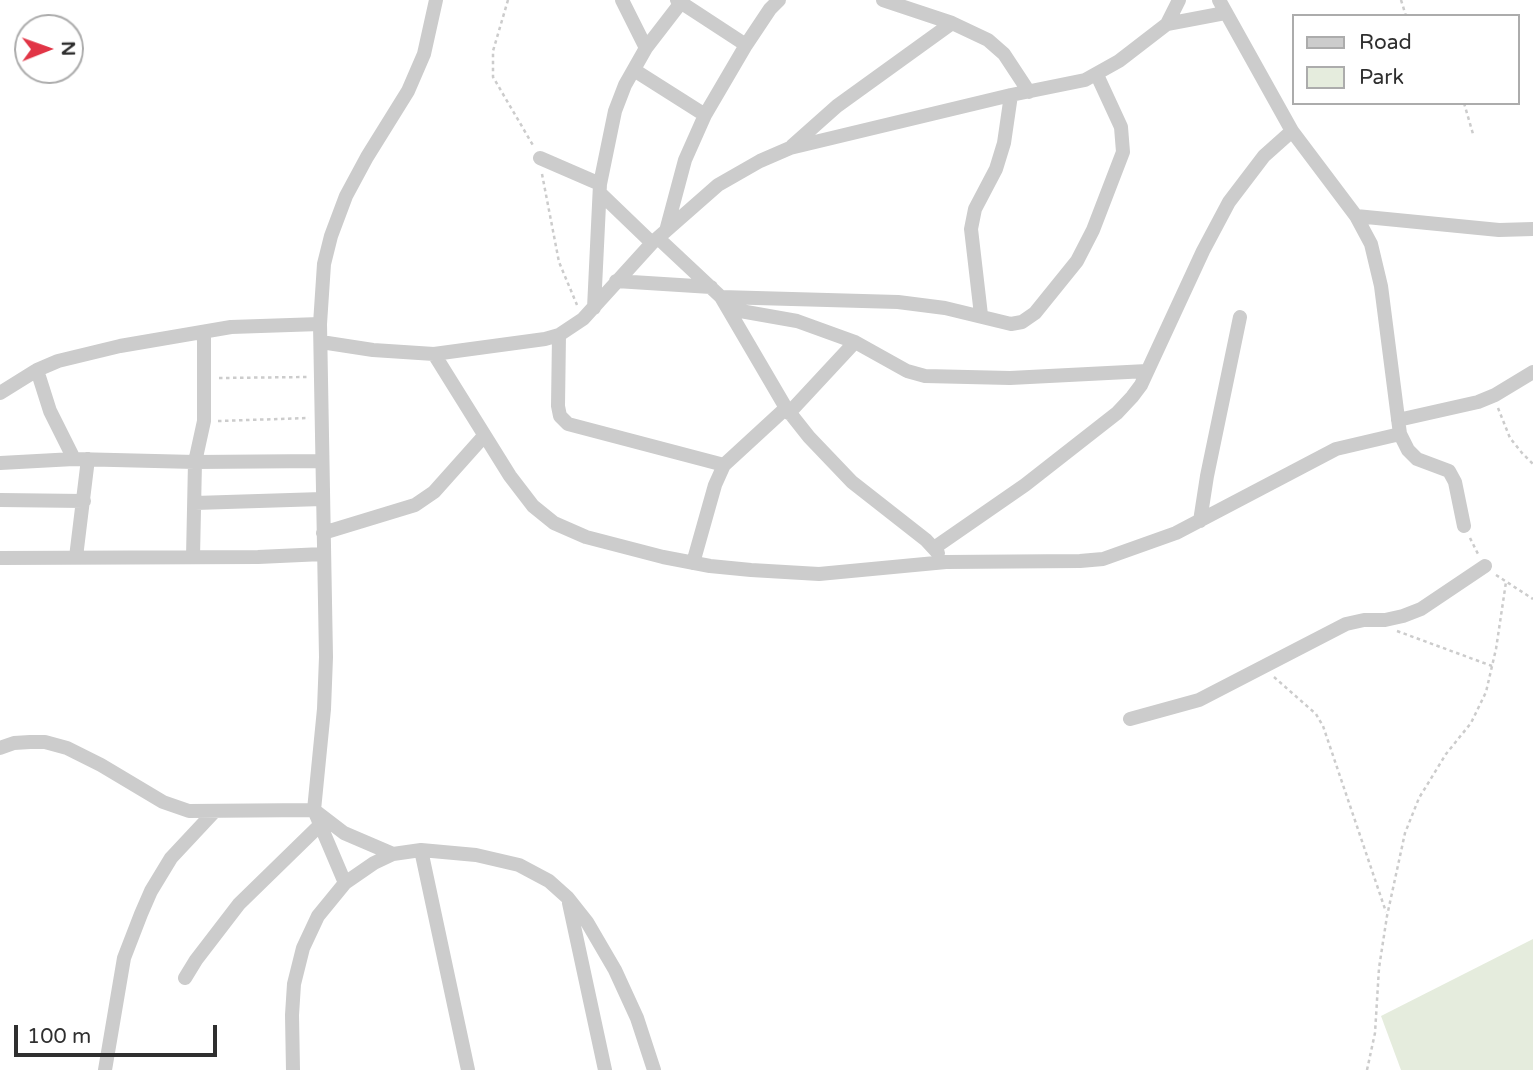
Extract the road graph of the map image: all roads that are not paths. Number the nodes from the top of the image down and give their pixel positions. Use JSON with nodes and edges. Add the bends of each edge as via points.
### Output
{"nodes":[{"id":1,"x":436,"y":0,"type":"edge"},
{"id":2,"x":622,"y":0,"type":"edge"},
{"id":3,"x":779,"y":0,"type":"edge"},
{"id":4,"x":883,"y":0,"type":"edge"},
{"id":5,"x":1179,"y":0,"type":"edge"},
{"id":6,"x":681,"y":1,"type":"edge"},
{"id":7,"x":1222,"y":7,"type":"edge"},
{"id":8,"x":952,"y":23,"type":"junction"},
{"id":9,"x":1167,"y":24,"type":"junction"},
{"id":10,"x":747,"y":45,"type":"junction"},
{"id":11,"x":646,"y":48,"type":"junction"},
{"id":12,"x":634,"y":70,"type":"junction"},
{"id":13,"x":1097,"y":75,"type":"junction"},
{"id":14,"x":1029,"y":92,"type":"junction"},
{"id":15,"x":1011,"y":95,"type":"junction"},
{"id":16,"x":705,"y":115,"type":"junction"},
{"id":17,"x":1292,"y":131,"type":"junction"},
{"id":18,"x":790,"y":148,"type":"junction"},
{"id":19,"x":540,"y":158,"type":"dead end"},
{"id":20,"x":600,"y":189,"type":"junction"},
{"id":21,"x":1356,"y":216,"type":"junction"},
{"id":22,"x":1533,"y":229,"type":"edge"},
{"id":23,"x":659,"y":238,"type":"junction"},
{"id":24,"x":616,"y":281,"type":"junction"},
{"id":25,"x":716,"y":292,"type":"junction"},
{"id":26,"x":594,"y":308,"type":"junction"},
{"id":27,"x":730,"y":309,"type":"junction"},
{"id":28,"x":981,"y":315,"type":"junction"},
{"id":29,"x":1240,"y":317,"type":"dead end"},
{"id":30,"x":320,"y":324,"type":"junction"},
{"id":31,"x":204,"y":331,"type":"junction"},
{"id":32,"x":559,"y":335,"type":"junction"},
{"id":33,"x":321,"y":342,"type":"junction"},
{"id":34,"x":855,"y":342,"type":"junction"},
{"id":35,"x":434,"y":354,"type":"junction"},
{"id":36,"x":37,"y":370,"type":"junction"},
{"id":37,"x":1147,"y":371,"type":"junction"},
{"id":38,"x":1533,"y":372,"type":"edge"},
{"id":39,"x":0,"y":393,"type":"edge"},
{"id":40,"x":788,"y":410,"type":"junction"},
{"id":41,"x":1399,"y":427,"type":"junction"},
{"id":42,"x":484,"y":436,"type":"junction"},
{"id":43,"x":81,"y":459,"type":"junction"},
{"id":44,"x":195,"y":461,"type":"junction"},
{"id":45,"x":322,"y":461,"type":"junction"},
{"id":46,"x":0,"y":463,"type":"edge"},
{"id":47,"x":724,"y":465,"type":"junction"},
{"id":48,"x":322,"y":499,"type":"junction"},
{"id":49,"x":0,"y":500,"type":"edge"},
{"id":50,"x":84,"y":501,"type":"junction"},
{"id":51,"x":195,"y":503,"type":"junction"},
{"id":52,"x":1200,"y":521,"type":"junction"},
{"id":53,"x":1464,"y":526,"type":"dead end"},
{"id":54,"x":323,"y":533,"type":"junction"},
{"id":55,"x":934,"y":548,"type":"junction"},
{"id":56,"x":323,"y":554,"type":"junction"},
{"id":57,"x":76,"y":557,"type":"junction"},
{"id":58,"x":193,"y":557,"type":"junction"},
{"id":59,"x":0,"y":558,"type":"edge"},
{"id":60,"x":946,"y":562,"type":"junction"},
{"id":61,"x":693,"y":564,"type":"junction"},
{"id":62,"x":1486,"y":566,"type":"dead end"},
{"id":63,"x":1130,"y":719,"type":"dead end"},
{"id":64,"x":0,"y":748,"type":"edge"},
{"id":65,"x":314,"y":810,"type":"junction"},
{"id":66,"x":214,"y":812,"type":"junction"},
{"id":67,"x":320,"y":825,"type":"junction"},
{"id":68,"x":421,"y":850,"type":"junction"},
{"id":69,"x":393,"y":854,"type":"junction"},
{"id":70,"x":345,"y":883,"type":"junction"},
{"id":71,"x":568,"y":898,"type":"junction"},
{"id":72,"x":185,"y":978,"type":"dead end"},
{"id":73,"x":104,"y":1070,"type":"edge"},
{"id":74,"x":293,"y":1070,"type":"edge"},
{"id":75,"x":468,"y":1070,"type":"edge"},
{"id":76,"x":605,"y":1070,"type":"edge"},
{"id":77,"x":653,"y":1070,"type":"edge"}],
"edges":[{"from":1,"to":30,"type":"street","via":[[424,54],[408,91],[346,196],[331,236]]},
{"from":2,"to":11,"type":"street"},
{"from":3,"to":10,"type":"street"},
{"from":4,"to":8,"type":"street"},
{"from":5,"to":9,"type":"street"},
{"from":6,"to":10,"type":"street"},
{"from":6,"to":11,"type":"street"},
{"from":7,"to":9,"type":"street"},
{"from":7,"to":17,"type":"street"},
{"from":8,"to":14,"type":"street","via":[[997,47]]},
{"from":8,"to":18,"type":"street","via":[[837,106]]},
{"from":9,"to":13,"type":"street"},
{"from":10,"to":16,"type":"street"},
{"from":11,"to":12,"type":"street"},
{"from":12,"to":16,"type":"street"},
{"from":12,"to":20,"type":"street","via":[[615,111]]},
{"from":13,"to":14,"type":"street"},
{"from":13,"to":28,"type":"street","via":[[1124,142],[1093,230],[1077,261],[1031,316],[1016,324]]},
{"from":14,"to":15,"type":"street"},
{"from":15,"to":18,"type":"street"},
{"from":15,"to":28,"type":"street","via":[[1001,155],[978,202],[971,229]]},
{"from":16,"to":23,"type":"street"},
{"from":17,"to":21,"type":"street"},
{"from":17,"to":37,"type":"street","via":[[1264,156],[1229,202]]},
{"from":18,"to":23,"type":"street","via":[[734,175]]},
{"from":19,"to":20,"type":"street"},
{"from":20,"to":23,"type":"street"},
{"from":20,"to":26,"type":"street"},
{"from":21,"to":22,"type":"street"},
{"from":21,"to":41,"type":"street","via":[[1371,244],[1381,286]]},
{"from":23,"to":24,"type":"street"},
{"from":23,"to":25,"type":"street"},
{"from":24,"to":25,"type":"street"},
{"from":24,"to":26,"type":"street"},
{"from":25,"to":27,"type":"street"},
{"from":25,"to":28,"type":"street","via":[[898,302]]},
{"from":26,"to":32,"type":"street"},
{"from":27,"to":34,"type":"street","via":[[797,321]]},
{"from":27,"to":40,"type":"street"},
{"from":29,"to":52,"type":"street"},
{"from":30,"to":31,"type":"street"},
{"from":30,"to":33,"type":"street"},
{"from":31,"to":36,"type":"street","via":[[94,351]]},
{"from":31,"to":44,"type":"street","via":[[204,421]]},
{"from":32,"to":35,"type":"street"},
{"from":32,"to":47,"type":"street","via":[[558,406],[568,424]]},
{"from":33,"to":35,"type":"street"},
{"from":33,"to":45,"type":"street"},
{"from":34,"to":37,"type":"street","via":[[907,371],[945,378]]},
{"from":34,"to":40,"type":"street"},
{"from":35,"to":42,"type":"street"},
{"from":36,"to":39,"type":"street"},
{"from":36,"to":43,"type":"street","via":[[50,411]]},
{"from":37,"to":55,"type":"street","via":[[1132,397],[1109,419],[1003,502]]},
{"from":38,"to":41,"type":"street","via":[[1493,396]]},
{"from":40,"to":47,"type":"street"},
{"from":40,"to":55,"type":"street","via":[[852,482]]},
{"from":41,"to":52,"type":"street","via":[[1320,455]]},
{"from":41,"to":53,"type":"street","via":[[1417,459],[1449,471]]},
{"from":42,"to":54,"type":"street","via":[[434,492],[415,505]]},
{"from":42,"to":61,"type":"street","via":[[522,493],[554,523],[586,537]]},
{"from":43,"to":44,"type":"street"},
{"from":43,"to":46,"type":"street"},
{"from":43,"to":50,"type":"street"},
{"from":44,"to":45,"type":"street"},
{"from":44,"to":51,"type":"street"},
{"from":45,"to":48,"type":"street"},
{"from":47,"to":61,"type":"street"},
{"from":48,"to":51,"type":"street"},
{"from":48,"to":54,"type":"street"},
{"from":49,"to":50,"type":"street"},
{"from":50,"to":57,"type":"street"},
{"from":51,"to":58,"type":"street"},
{"from":52,"to":60,"type":"street","via":[[1103,559]]},
{"from":54,"to":56,"type":"street"},
{"from":55,"to":60,"type":"street"},
{"from":56,"to":58,"type":"street"},
{"from":56,"to":65,"type":"street","via":[[326,657]]},
{"from":57,"to":58,"type":"street"},
{"from":57,"to":59,"type":"street"},
{"from":60,"to":61,"type":"street","via":[[819,574]]},
{"from":62,"to":63,"type":"street","via":[[1421,609],[1385,620],[1346,624],[1199,700]]},
{"from":64,"to":66,"type":"street","via":[[30,742],[56,745],[101,765],[163,802],[189,811]]},
{"from":65,"to":66,"type":"street"},
{"from":65,"to":67,"type":"street"},
{"from":65,"to":69,"type":"street","via":[[344,833]]},
{"from":66,"to":73,"type":"street","via":[[171,858],[137,922],[124,958]]},
{"from":67,"to":70,"type":"street"},
{"from":67,"to":72,"type":"street","via":[[239,904]]},
{"from":68,"to":69,"type":"street"},
{"from":68,"to":71,"type":"street","via":[[519,865]]},
{"from":68,"to":75,"type":"street"},
{"from":69,"to":70,"type":"street"},
{"from":70,"to":74,"type":"street","via":[[318,916],[298,966],[292,1015]]},
{"from":71,"to":76,"type":"street"},
{"from":71,"to":77,"type":"street","via":[[615,970],[637,1018]]}]}
